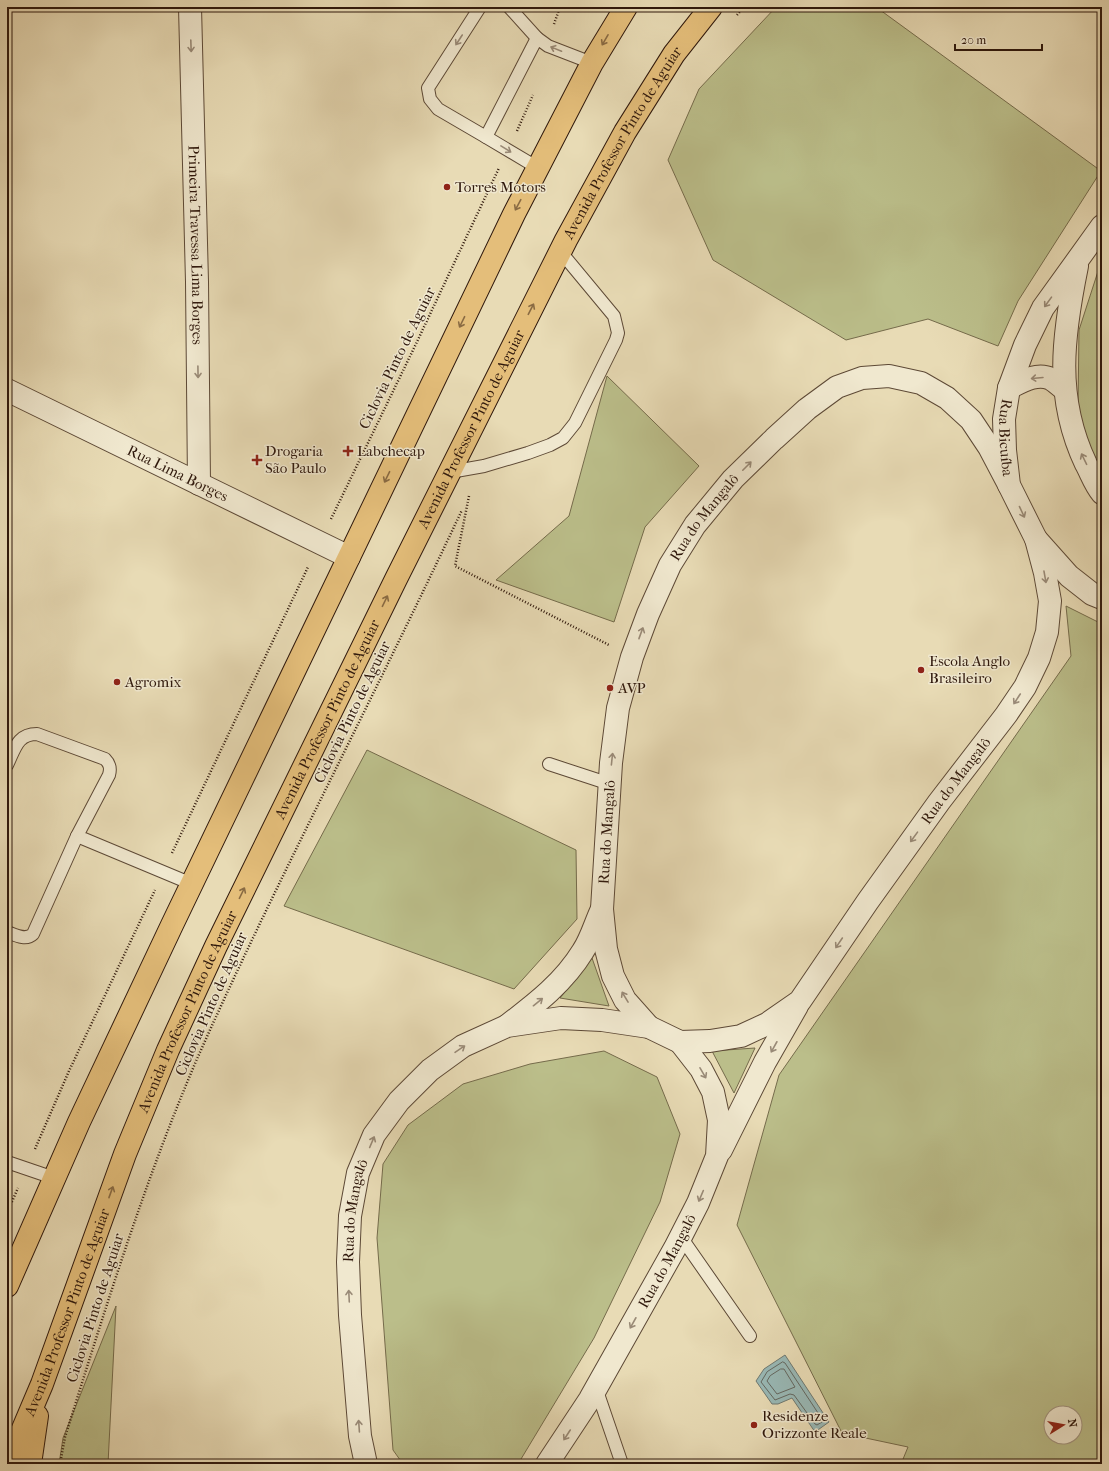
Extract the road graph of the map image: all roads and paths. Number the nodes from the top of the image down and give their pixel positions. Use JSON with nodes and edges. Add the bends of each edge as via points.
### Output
{"nodes":[{"id":1,"x":190,"y":7,"type":"edge"},
{"id":2,"x":480,"y":7,"type":"edge"},
{"id":3,"x":509,"y":7,"type":"edge"},
{"id":4,"x":560,"y":7,"type":"edge"},
{"id":5,"x":626,"y":7,"type":"edge"},
{"id":6,"x":711,"y":7,"type":"edge"},
{"id":7,"x":744,"y":7,"type":"edge"},
{"id":8,"x":734,"y":18,"type":"dead end"},
{"id":9,"x":537,"y":38,"type":"junction"},
{"id":10,"x":548,"y":46,"type":"junction"},
{"id":11,"x":592,"y":63,"type":"junction"},
{"id":12,"x":534,"y":91,"type":"dead end"},
{"id":13,"x":486,"y":136,"type":"junction"},
{"id":14,"x":508,"y":150,"type":"junction"},
{"id":15,"x":538,"y":168,"type":"junction"},
{"id":16,"x":1102,"y":226,"type":"edge"},
{"id":17,"x":560,"y":251,"type":"junction"},
{"id":18,"x":1079,"y":259,"type":"junction"},
{"id":19,"x":1009,"y":388,"type":"junction"},
{"id":20,"x":1064,"y":389,"type":"junction"},
{"id":21,"x":7,"y":390,"type":"edge"},
{"id":22,"x":484,"y":466,"type":"junction"},
{"id":23,"x":450,"y":472,"type":"junction"},
{"id":24,"x":199,"y":484,"type":"junction"},
{"id":25,"x":1010,"y":485,"type":"junction"},
{"id":26,"x":1102,"y":493,"type":"edge"},
{"id":27,"x":469,"y":496,"type":"junction"},
{"id":28,"x":1036,"y":539,"type":"junction"},
{"id":29,"x":320,"y":543,"type":"junction"},
{"id":30,"x":349,"y":557,"type":"junction"},
{"id":31,"x":1102,"y":598,"type":"edge"},
{"id":32,"x":632,"y":657,"type":"junction"},
{"id":33,"x":549,"y":764,"type":"dead end"},
{"id":34,"x":7,"y":765,"type":"edge"},
{"id":35,"x":610,"y":784,"type":"junction"},
{"id":36,"x":77,"y":836,"type":"junction"},
{"id":37,"x":163,"y":872,"type":"junction"},
{"id":38,"x":192,"y":884,"type":"junction"},
{"id":39,"x":602,"y":909,"type":"junction"},
{"id":40,"x":7,"y":932,"type":"edge"},
{"id":41,"x":800,"y":1001,"type":"junction"},
{"id":42,"x":507,"y":1026,"type":"junction"},
{"id":43,"x":649,"y":1027,"type":"junction"},
{"id":44,"x":680,"y":1042,"type":"junction"},
{"id":45,"x":718,"y":1156,"type":"junction"},
{"id":46,"x":7,"y":1162,"type":"edge"},
{"id":47,"x":27,"y":1168,"type":"junction"},
{"id":48,"x":54,"y":1178,"type":"junction"},
{"id":49,"x":7,"y":1213,"type":"edge"},
{"id":50,"x":681,"y":1237,"type":"junction"},
{"id":51,"x":7,"y":1286,"type":"edge"},
{"id":52,"x":750,"y":1336,"type":"dead end"},
{"id":53,"x":42,"y":1384,"type":"junction"},
{"id":54,"x":596,"y":1388,"type":"junction"},
{"id":55,"x":8,"y":1464,"type":"edge"},
{"id":56,"x":30,"y":1464,"type":"edge"},
{"id":57,"x":60,"y":1464,"type":"edge"},
{"id":58,"x":366,"y":1464,"type":"edge"},
{"id":59,"x":547,"y":1464,"type":"edge"},
{"id":60,"x":622,"y":1464,"type":"edge"}],
"edges":[{"from":1,"to":24,"type":"street","name":"Primeira Travessa Lima Borges","one_way":true},
{"from":2,"to":13,"type":"lane","one_way":true,"via":[[428,88],[430,99],[438,108]]},
{"from":3,"to":9,"type":"lane"},
{"from":4,"to":10,"type":"path"},
{"from":5,"to":11,"type":"main road","one_way":true},
{"from":6,"to":17,"type":"main road","name":"Avenida Professor Pinto de Aguiar","via":[[674,54],[625,132]]},
{"from":7,"to":8,"type":"path"},
{"from":9,"to":10,"type":"lane"},
{"from":9,"to":13,"type":"lane"},
{"from":11,"to":10,"type":"lane","one_way":true},
{"from":11,"to":15,"type":"main road"},
{"from":12,"to":14,"type":"path","name":"Ciclovia Pinto de Aguiar"},
{"from":13,"to":14,"type":"lane","one_way":true},
{"from":14,"to":15,"type":"lane"},
{"from":14,"to":29,"type":"path","name":"Ciclovia Pinto de Aguiar"},
{"from":15,"to":30,"type":"main road","one_way":true,"via":[[510,221]]},
{"from":16,"to":18,"type":"street","name":"Rua Bicuíba"},
{"from":17,"to":22,"type":"lane","via":[[614,316],[618,333],[616,340],[575,423],[563,438],[550,445]]},
{"from":23,"to":17,"type":"main road","name":"Avenida Professor Pinto de Aguiar","one_way":true},
{"from":18,"to":19,"type":"street","name":"Rua Bicuíba","one_way":true,"via":[[1044,308],[1025,345]]},
{"from":18,"to":20,"type":"street","name":"Rua Bicuíba","via":[[1064,347]]},
{"from":20,"to":19,"type":"street","one_way":true,"via":[[1050,378],[1038,376]]},
{"from":19,"to":25,"type":"street","name":"Rua Bicuíba","via":[[1004,419]]},
{"from":26,"to":20,"type":"street","name":"Rua Bicuíba","one_way":true,"via":[[1081,452]]},
{"from":21,"to":24,"type":"street","name":"Rua Lima Borges"},
{"from":22,"to":23,"type":"lane"},
{"from":22,"to":27,"type":"path","name":"Ciclovia Pinto de Aguiar"},
{"from":53,"to":23,"type":"main road","name":"Avenida Professor Pinto de Aguiar","one_way":true,"via":[[125,1154],[168,1050],[216,946]]},
{"from":24,"to":29,"type":"street","name":"Rua Lima Borges"},
{"from":25,"to":28,"type":"street","name":"Rua Bicuíba","one_way":true},
{"from":32,"to":25,"type":"street","name":"Rua do Mangalô","one_way":true,"via":[[670,565],[695,525],[733,479],[774,439],[807,409],[837,387],[862,378],[889,376],[921,382],[948,398],[971,420]]},
{"from":27,"to":32,"type":"path","via":[[455,566]]},
{"from":27,"to":57,"type":"path","name":"Ciclovia Pinto de Aguiar","via":[[242,960],[196,1061],[154,1165],[118,1269],[65,1438]]},
{"from":28,"to":31,"type":"street","name":"Rua Bicuíba","via":[[1069,576],[1092,594]]},
{"from":28,"to":41,"type":"street","name":"Rua do Mangalô","one_way":true,"via":[[1050,601],[1047,632],[1039,658],[1025,687],[868,900]]},
{"from":29,"to":30,"type":"street","name":"Rua Lima Borges"},
{"from":29,"to":37,"type":"path","name":"Ciclovia Pinto de Aguiar"},
{"from":30,"to":38,"type":"main road"},
{"from":35,"to":32,"type":"street","name":"Rua do Mangalô","one_way":true,"via":[[618,708]]},
{"from":33,"to":35,"type":"lane"},
{"from":34,"to":36,"type":"lane","via":[[19,741],[30,734],[38,734],[105,759],[110,766],[109,775]]},
{"from":35,"to":39,"type":"street","name":"Rua do Mangalô"},
{"from":36,"to":37,"type":"lane"},
{"from":36,"to":40,"type":"lane","via":[[33,934],[21,937]]},
{"from":37,"to":38,"type":"lane"},
{"from":37,"to":47,"type":"path","name":"Ciclovia Pinto de Aguiar","via":[[69,1071]]},
{"from":38,"to":48,"type":"main road"},
{"from":42,"to":39,"type":"street","name":"Rua do Mangalô","one_way":true,"via":[[542,999],[566,976],[584,950]]},
{"from":43,"to":39,"type":"street","name":"Rua do Mangalô","one_way":true,"via":[[625,1000],[614,976],[606,949]]},
{"from":41,"to":44,"type":"street","name":"Rua do Mangalô","via":[[767,1024],[741,1036]]},
{"from":41,"to":45,"type":"street","name":"Rua do Mangalô","one_way":true},
{"from":42,"to":43,"type":"street","name":"Rua do Mangalô","via":[[561,1018],[602,1020]]},
{"from":58,"to":42,"type":"street","name":"Rua do Mangalô","one_way":true,"via":[[360,1436],[348,1262],[350,1216],[358,1173],[374,1136],[404,1095],[430,1070],[464,1046]]},
{"from":43,"to":44,"type":"street","name":"Rua do Mangalô"},
{"from":44,"to":45,"type":"street","name":"Rua do Mangalô","one_way":true,"via":[[701,1069],[713,1092],[719,1120]]},
{"from":45,"to":50,"type":"street","name":"Rua do Mangalô","one_way":true},
{"from":46,"to":47,"type":"lane"},
{"from":47,"to":48,"type":"lane"},
{"from":47,"to":49,"type":"path","name":"Ciclovia Pinto de Aguiar"},
{"from":48,"to":51,"type":"main road"},
{"from":50,"to":52,"type":"lane"},
{"from":50,"to":54,"type":"street","name":"Rua do Mangalô","one_way":true},
{"from":53,"to":55,"type":"main road","name":"Avenida Professor Pinto de Aguiar"},
{"from":53,"to":56,"type":"main road"},
{"from":54,"to":59,"type":"street","name":"Rua do Mangalô","one_way":true},
{"from":54,"to":60,"type":"lane"}]}
